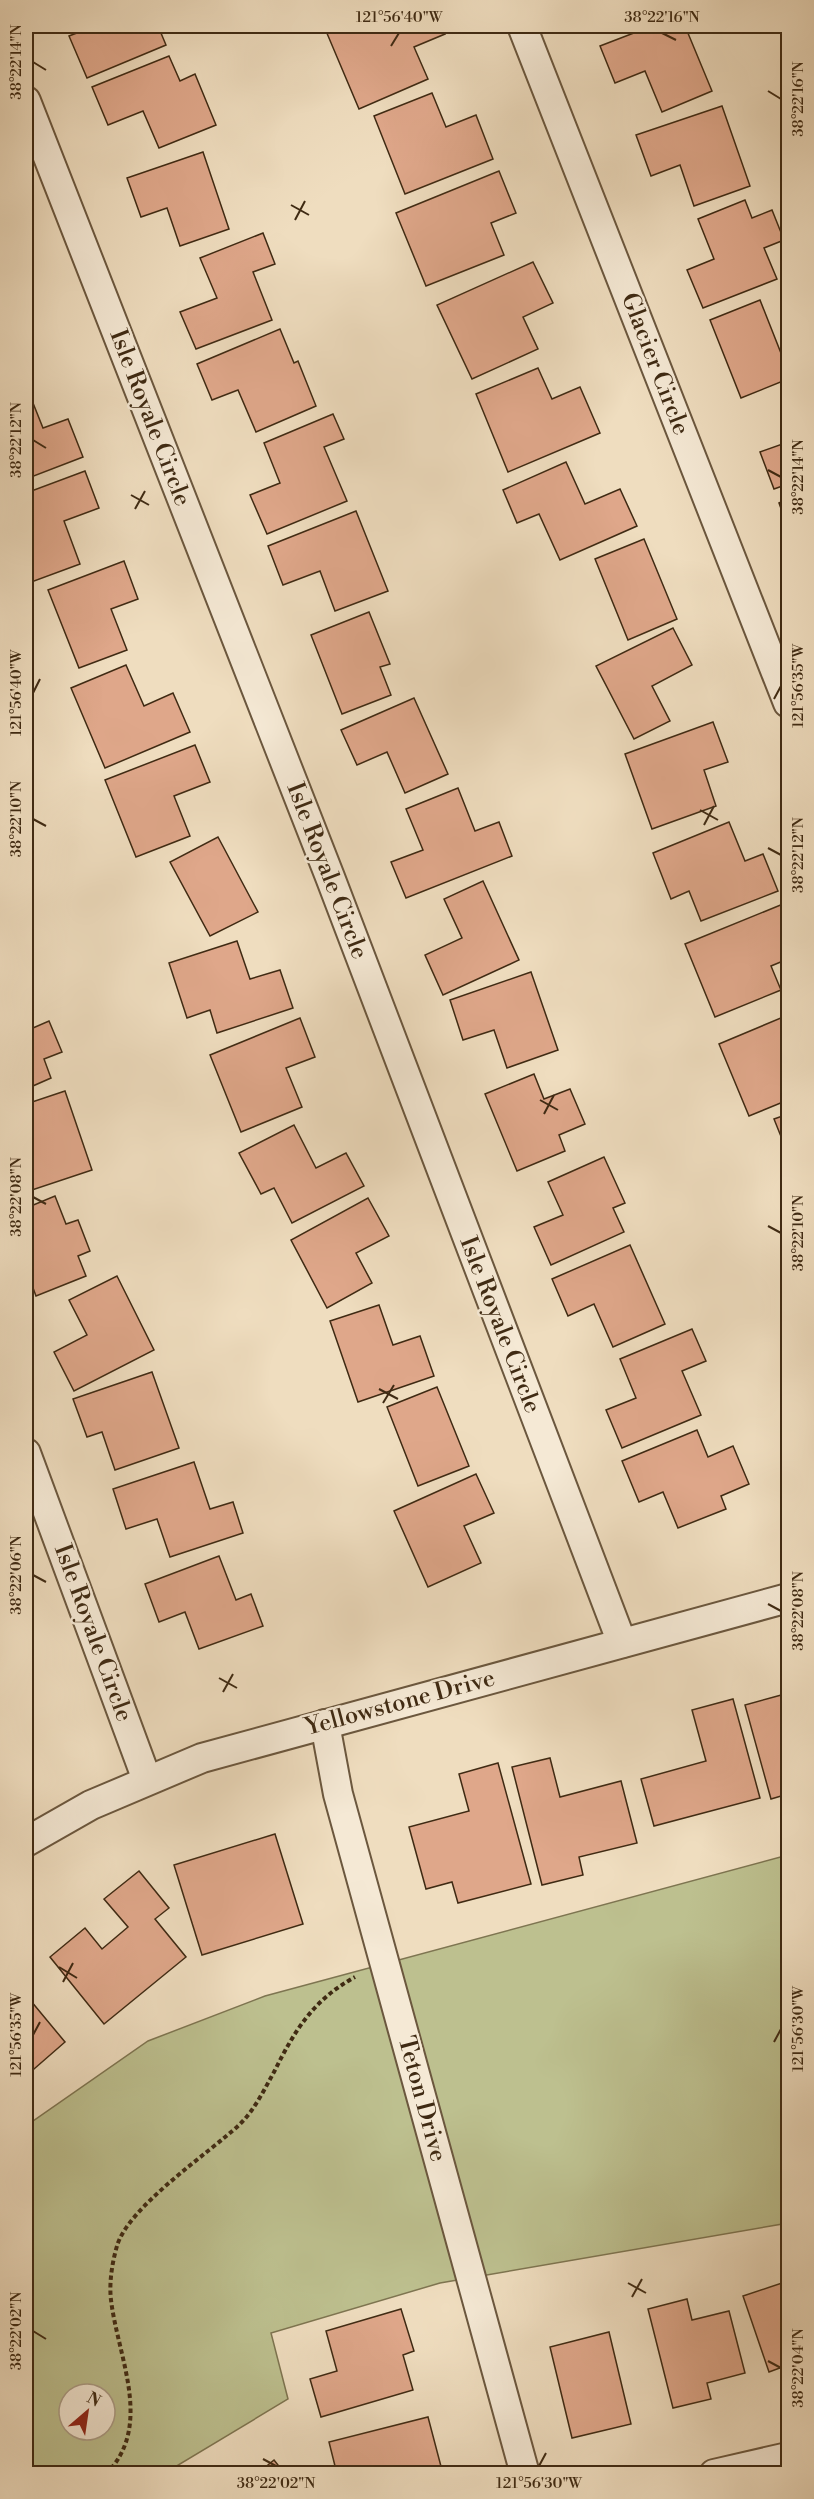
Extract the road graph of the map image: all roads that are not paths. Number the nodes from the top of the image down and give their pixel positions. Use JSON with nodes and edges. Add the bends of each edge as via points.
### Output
{"nodes":[{"id":1,"x":522,"y":26,"type":"edge"},
{"id":2,"x":26,"y":101,"type":"edge"},
{"id":3,"x":789,"y":703,"type":"edge"},
{"id":4,"x":26,"y":1453,"type":"edge"},
{"id":5,"x":789,"y":1598,"type":"edge"},
{"id":6,"x":622,"y":1643,"type":"junction"},
{"id":7,"x":325,"y":1724,"type":"junction"},
{"id":8,"x":147,"y":1779,"type":"junction"},
{"id":9,"x":26,"y":1842,"type":"edge"},
{"id":10,"x":789,"y":2457,"type":"edge"},
{"id":11,"x":525,"y":2474,"type":"edge"},
{"id":12,"x":714,"y":2474,"type":"edge"}],
"edges":[{"from":1,"to":3,"type":"street","name":"Glacier Circle"},
{"from":2,"to":6,"type":"street","name":"Isle Royale Circle","via":[[330,877]]},
{"from":4,"to":8,"type":"street","name":"Isle Royale Circle"},
{"from":5,"to":6,"type":"street","name":"Yellowstone Drive"},
{"from":6,"to":7,"type":"street","name":"Yellowstone Drive"},
{"from":7,"to":8,"type":"street","name":"Yellowstone Drive","via":[[202,1758]]},
{"from":7,"to":11,"type":"street","name":"Teton Drive","via":[[338,1794]]},
{"from":8,"to":9,"type":"street","name":"Yellowstone Drive","via":[[90,1804]]},
{"from":10,"to":12,"type":"street"}]}
